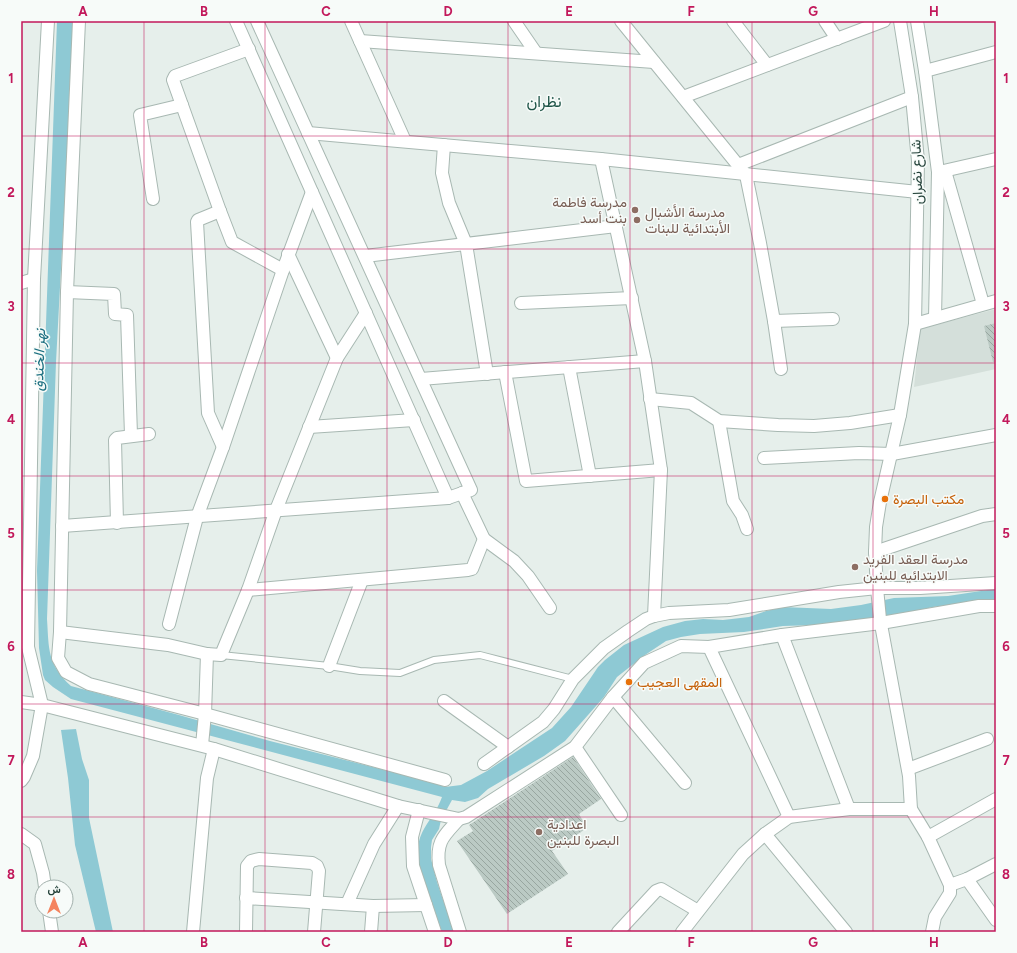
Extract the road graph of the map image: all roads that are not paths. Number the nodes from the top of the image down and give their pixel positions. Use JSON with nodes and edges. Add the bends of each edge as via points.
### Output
{"nodes":[{"id":1,"x":48,"y":21,"type":"edge"},
{"id":2,"x":79,"y":21,"type":"edge"},
{"id":3,"x":236,"y":21,"type":"edge"},
{"id":4,"x":257,"y":21,"type":"edge"},
{"id":5,"x":351,"y":21,"type":"edge"},
{"id":6,"x":514,"y":21,"type":"edge"},
{"id":7,"x":621,"y":21,"type":"edge"},
{"id":8,"x":733,"y":21,"type":"edge"},
{"id":9,"x":825,"y":21,"type":"edge"},
{"id":10,"x":884,"y":21,"type":"edge"},
{"id":11,"x":900,"y":21,"type":"edge"},
{"id":12,"x":917,"y":21,"type":"edge"},
{"id":13,"x":837,"y":39,"type":"junction"},
{"id":14,"x":360,"y":41,"type":"junction"},
{"id":15,"x":248,"y":49,"type":"junction"},
{"id":16,"x":996,"y":52,"type":"edge"},
{"id":17,"x":536,"y":53,"type":"junction"},
{"id":18,"x":654,"y":62,"type":"junction"},
{"id":19,"x":767,"y":65,"type":"junction"},
{"id":20,"x":925,"y":71,"type":"junction"},
{"id":21,"x":908,"y":75,"type":"junction"},
{"id":22,"x":683,"y":97,"type":"junction"},
{"id":23,"x":912,"y":97,"type":"junction"},
{"id":24,"x":182,"y":105,"type":"junction"},
{"id":25,"x":308,"y":133,"type":"junction"},
{"id":26,"x":289,"y":141,"type":"junction"},
{"id":27,"x":405,"y":141,"type":"junction"},
{"id":28,"x":444,"y":145,"type":"junction"},
{"id":29,"x":996,"y":159,"type":"edge"},
{"id":30,"x":601,"y":160,"type":"junction"},
{"id":31,"x":738,"y":165,"type":"junction"},
{"id":32,"x":941,"y":172,"type":"junction"},
{"id":33,"x":746,"y":175,"type":"junction"},
{"id":34,"x":312,"y":192,"type":"junction"},
{"id":35,"x":918,"y":192,"type":"junction"},
{"id":36,"x":153,"y":199,"type":"dead end"},
{"id":37,"x":220,"y":211,"type":"junction"},
{"id":38,"x":616,"y":226,"type":"junction"},
{"id":39,"x":466,"y":244,"type":"junction"},
{"id":40,"x":288,"y":254,"type":"junction"},
{"id":41,"x":365,"y":256,"type":"junction"},
{"id":42,"x":282,"y":270,"type":"junction"},
{"id":43,"x":34,"y":279,"type":"junction"},
{"id":44,"x":21,"y":283,"type":"edge"},
{"id":45,"x":67,"y":292,"type":"junction"},
{"id":46,"x":632,"y":298,"type":"junction"},
{"id":47,"x":996,"y":301,"type":"edge"},
{"id":48,"x":521,"y":303,"type":"dead end"},
{"id":49,"x":983,"y":304,"type":"junction"},
{"id":50,"x":366,"y":313,"type":"junction"},
{"id":51,"x":935,"y":318,"type":"junction"},
{"id":52,"x":833,"y":319,"type":"dead end"},
{"id":53,"x":774,"y":321,"type":"junction"},
{"id":54,"x":914,"y":324,"type":"junction"},
{"id":55,"x":338,"y":358,"type":"junction"},
{"id":56,"x":645,"y":361,"type":"junction"},
{"id":57,"x":569,"y":367,"type":"junction"},
{"id":58,"x":781,"y":369,"type":"dead end"},
{"id":59,"x":505,"y":372,"type":"junction"},
{"id":60,"x":487,"y":374,"type":"junction"},
{"id":61,"x":421,"y":379,"type":"junction"},
{"id":62,"x":650,"y":400,"type":"junction"},
{"id":63,"x":900,"y":415,"type":"junction"},
{"id":64,"x":414,"y":420,"type":"junction"},
{"id":65,"x":719,"y":421,"type":"junction"},
{"id":66,"x":309,"y":428,"type":"junction"},
{"id":67,"x":149,"y":434,"type":"dead end"},
{"id":68,"x":996,"y":435,"type":"edge"},
{"id":69,"x":131,"y":436,"type":"junction"},
{"id":70,"x":223,"y":447,"type":"junction"},
{"id":71,"x":892,"y":454,"type":"junction"},
{"id":72,"x":764,"y":458,"type":"dead end"},
{"id":73,"x":661,"y":470,"type":"junction"},
{"id":74,"x":590,"y":476,"type":"junction"},
{"id":75,"x":467,"y":491,"type":"junction"},
{"id":76,"x":448,"y":498,"type":"junction"},
{"id":77,"x":276,"y":510,"type":"junction"},
{"id":78,"x":25,"y":512,"type":"edge"},
{"id":79,"x":996,"y":514,"type":"edge"},
{"id":80,"x":197,"y":517,"type":"junction"},
{"id":81,"x":117,"y":522,"type":"junction"},
{"id":82,"x":62,"y":526,"type":"junction"},
{"id":83,"x":747,"y":529,"type":"dead end"},
{"id":84,"x":484,"y":539,"type":"junction"},
{"id":85,"x":875,"y":552,"type":"junction"},
{"id":86,"x":362,"y":580,"type":"junction"},
{"id":87,"x":996,"y":583,"type":"edge"},
{"id":88,"x":248,"y":590,"type":"junction"},
{"id":89,"x":877,"y":590,"type":"junction"},
{"id":90,"x":996,"y":606,"type":"edge"},
{"id":91,"x":550,"y":608,"type":"dead end"},
{"id":92,"x":654,"y":616,"type":"junction"},
{"id":93,"x":880,"y":621,"type":"junction"},
{"id":94,"x":168,"y":624,"type":"dead end"},
{"id":95,"x":60,"y":632,"type":"junction"},
{"id":96,"x":782,"y":635,"type":"junction"},
{"id":97,"x":708,"y":647,"type":"junction"},
{"id":98,"x":207,"y":654,"type":"junction"},
{"id":99,"x":221,"y":655,"type":"junction"},
{"id":100,"x":329,"y":666,"type":"junction"},
{"id":101,"x":573,"y":679,"type":"junction"},
{"id":102,"x":613,"y":697,"type":"junction"},
{"id":103,"x":444,"y":701,"type":"dead end"},
{"id":104,"x":21,"y":702,"type":"edge"},
{"id":105,"x":42,"y":705,"type":"junction"},
{"id":106,"x":205,"y":715,"type":"junction"},
{"id":107,"x":987,"y":739,"type":"dead end"},
{"id":108,"x":202,"y":743,"type":"junction"},
{"id":109,"x":508,"y":747,"type":"junction"},
{"id":110,"x":575,"y":747,"type":"junction"},
{"id":111,"x":214,"y":749,"type":"junction"},
{"id":112,"x":484,"y":764,"type":"dead end"},
{"id":113,"x":908,"y":769,"type":"junction"},
{"id":114,"x":445,"y":780,"type":"dead end"},
{"id":115,"x":21,"y":781,"type":"edge"},
{"id":116,"x":685,"y":783,"type":"dead end"},
{"id":117,"x":996,"y":799,"type":"edge"},
{"id":118,"x":398,"y":806,"type":"junction"},
{"id":119,"x":850,"y":809,"type":"junction"},
{"id":120,"x":911,"y":809,"type":"junction"},
{"id":121,"x":419,"y":810,"type":"junction"},
{"id":122,"x":621,"y":815,"type":"dead end"},
{"id":123,"x":789,"y":817,"type":"junction"},
{"id":124,"x":455,"y":818,"type":"junction"},
{"id":125,"x":21,"y":834,"type":"edge"},
{"id":126,"x":765,"y":834,"type":"junction"},
{"id":127,"x":928,"y":837,"type":"junction"},
{"id":128,"x":996,"y":864,"type":"edge"},
{"id":129,"x":44,"y":879,"type":"edge"},
{"id":130,"x":967,"y":879,"type":"junction"},
{"id":131,"x":950,"y":885,"type":"junction"},
{"id":132,"x":246,"y":898,"type":"junction"},
{"id":133,"x":317,"y":902,"type":"junction"},
{"id":134,"x":347,"y":904,"type":"junction"},
{"id":135,"x":426,"y":905,"type":"junction"},
{"id":136,"x":374,"y":906,"type":"junction"},
{"id":137,"x":698,"y":911,"type":"junction"},
{"id":138,"x":49,"y":919,"type":"edge"},
{"id":139,"x":996,"y":920,"type":"edge"},
{"id":140,"x":50,"y":931,"type":"edge"},
{"id":141,"x":193,"y":932,"type":"edge"},
{"id":142,"x":246,"y":932,"type":"edge"},
{"id":143,"x":314,"y":932,"type":"edge"},
{"id":144,"x":371,"y":932,"type":"edge"},
{"id":145,"x":435,"y":932,"type":"edge"},
{"id":146,"x":460,"y":932,"type":"edge"},
{"id":147,"x":618,"y":932,"type":"edge"},
{"id":148,"x":682,"y":932,"type":"edge"},
{"id":149,"x":846,"y":932,"type":"edge"},
{"id":150,"x":932,"y":932,"type":"edge"}],
"edges":[{"from":1,"to":43,"type":"street"},
{"from":2,"to":45,"type":"street"},
{"from":3,"to":15,"type":"street"},
{"from":4,"to":25,"type":"street"},
{"from":5,"to":14,"type":"street"},
{"from":6,"to":17,"type":"street"},
{"from":7,"to":18,"type":"street"},
{"from":8,"to":19,"type":"street"},
{"from":9,"to":13,"type":"street"},
{"from":10,"to":13,"type":"street"},
{"from":11,"to":21,"type":"street","name":"شارع نضران"},
{"from":12,"to":20,"type":"street","name":"شارع نضران"},
{"from":13,"to":19,"type":"street"},
{"from":14,"to":17,"type":"street"},
{"from":14,"to":27,"type":"street"},
{"from":15,"to":24,"type":"street","via":[[175,76],[173,80]]},
{"from":15,"to":26,"type":"street"},
{"from":16,"to":20,"type":"street"},
{"from":17,"to":18,"type":"street"},
{"from":18,"to":22,"type":"street"},
{"from":19,"to":22,"type":"street"},
{"from":20,"to":21,"type":"street"},
{"from":20,"to":32,"type":"street","name":"شارع نضران"},
{"from":21,"to":23,"type":"street","name":"شارع نضران"},
{"from":22,"to":31,"type":"street"},
{"from":23,"to":31,"type":"street"},
{"from":23,"to":35,"type":"street","name":"شارع نضران"},
{"from":24,"to":36,"type":"street","via":[[140,115]]},
{"from":24,"to":37,"type":"street"},
{"from":25,"to":26,"type":"street"},
{"from":25,"to":27,"type":"street"},
{"from":25,"to":41,"type":"street"},
{"from":26,"to":34,"type":"street"},
{"from":27,"to":28,"type":"street"},
{"from":28,"to":30,"type":"street"},
{"from":28,"to":39,"type":"street","via":[[442,173],[449,203]]},
{"from":29,"to":32,"type":"street"},
{"from":30,"to":33,"type":"street"},
{"from":30,"to":38,"type":"street"},
{"from":31,"to":33,"type":"street"},
{"from":32,"to":49,"type":"street"},
{"from":32,"to":51,"type":"street","name":"شارع نضران"},
{"from":33,"to":35,"type":"street"},
{"from":33,"to":53,"type":"street"},
{"from":34,"to":40,"type":"street"},
{"from":34,"to":50,"type":"street"},
{"from":35,"to":54,"type":"street","name":"شارع نضران"},
{"from":37,"to":42,"type":"street","via":[[234,243]]},
{"from":37,"to":70,"type":"street","via":[[197,222],[208,414]]},
{"from":38,"to":39,"type":"street"},
{"from":38,"to":46,"type":"street"},
{"from":39,"to":41,"type":"street"},
{"from":39,"to":60,"type":"street"},
{"from":40,"to":42,"type":"street"},
{"from":40,"to":55,"type":"street"},
{"from":41,"to":61,"type":"street"},
{"from":42,"to":70,"type":"street"},
{"from":43,"to":44,"type":"street"},
{"from":43,"to":78,"type":"street"},
{"from":45,"to":69,"type":"street","via":[[114,294],[115,314],[127,315]]},
{"from":45,"to":82,"type":"street"},
{"from":46,"to":48,"type":"street"},
{"from":46,"to":56,"type":"street"},
{"from":47,"to":49,"type":"street"},
{"from":49,"to":51,"type":"street"},
{"from":50,"to":55,"type":"street"},
{"from":50,"to":64,"type":"street"},
{"from":51,"to":54,"type":"street"},
{"from":52,"to":53,"type":"street"},
{"from":53,"to":58,"type":"street"},
{"from":54,"to":63,"type":"street","name":"شارع نضران"},
{"from":55,"to":66,"type":"street"},
{"from":56,"to":57,"type":"street"},
{"from":56,"to":62,"type":"street"},
{"from":57,"to":59,"type":"street"},
{"from":57,"to":74,"type":"street"},
{"from":59,"to":60,"type":"street"},
{"from":59,"to":74,"type":"street","via":[[526,481]]},
{"from":60,"to":61,"type":"street"},
{"from":61,"to":75,"type":"street"},
{"from":62,"to":65,"type":"street","via":[[691,403]]},
{"from":62,"to":73,"type":"street"},
{"from":63,"to":65,"type":"street","via":[[814,426]]},
{"from":63,"to":71,"type":"street","name":"شارع نضران"},
{"from":64,"to":66,"type":"street"},
{"from":64,"to":76,"type":"street"},
{"from":65,"to":83,"type":"street","via":[[733,501]]},
{"from":66,"to":77,"type":"street"},
{"from":67,"to":69,"type":"street"},
{"from":68,"to":71,"type":"street"},
{"from":69,"to":81,"type":"street","via":[[115,440]]},
{"from":70,"to":80,"type":"street"},
{"from":71,"to":72,"type":"street","via":[[859,453]]},
{"from":71,"to":85,"type":"street","name":"شارع نضران","via":[[880,502]]},
{"from":73,"to":74,"type":"street"},
{"from":73,"to":92,"type":"street"},
{"from":75,"to":76,"type":"street"},
{"from":75,"to":84,"type":"street"},
{"from":76,"to":77,"type":"street"},
{"from":77,"to":80,"type":"street"},
{"from":77,"to":88,"type":"street"},
{"from":78,"to":105,"type":"street","via":[[28,647]]},
{"from":79,"to":85,"type":"street","via":[[982,516]]},
{"from":80,"to":81,"type":"street"},
{"from":80,"to":94,"type":"street"},
{"from":81,"to":82,"type":"street"},
{"from":82,"to":95,"type":"street"},
{"from":84,"to":86,"type":"street","via":[[472,568],[468,570]]},
{"from":84,"to":91,"type":"street","via":[[514,561]]},
{"from":85,"to":89,"type":"street","name":"شارع نضران"},
{"from":86,"to":88,"type":"street"},
{"from":86,"to":100,"type":"street"},
{"from":87,"to":89,"type":"street"},
{"from":88,"to":99,"type":"street"},
{"from":89,"to":92,"type":"street","via":[[839,592],[729,610]]},
{"from":89,"to":93,"type":"street","name":"شارع نضران"},
{"from":90,"to":93,"type":"street","via":[[979,606]]},
{"from":92,"to":101,"type":"street","via":[[604,648]]},
{"from":93,"to":96,"type":"street"},
{"from":93,"to":113,"type":"street","name":"شارع نضران"},
{"from":95,"to":98,"type":"street","via":[[168,645]]},
{"from":95,"to":106,"type":"street","via":[[58,658],[66,672],[89,684]]},
{"from":96,"to":97,"type":"street"},
{"from":96,"to":119,"type":"street"},
{"from":97,"to":102,"type":"street","via":[[681,646],[644,663]]},
{"from":97,"to":123,"type":"street"},
{"from":98,"to":99,"type":"street"},
{"from":98,"to":106,"type":"street"},
{"from":99,"to":100,"type":"lane"},
{"from":100,"to":101,"type":"lane","via":[[400,673],[434,660],[480,655]]},
{"from":101,"to":109,"type":"street","via":[[543,722]]},
{"from":102,"to":110,"type":"street"},
{"from":102,"to":116,"type":"street"},
{"from":103,"to":109,"type":"street"},
{"from":104,"to":105,"type":"street"},
{"from":105,"to":108,"type":"street"},
{"from":105,"to":115,"type":"street","via":[[32,756]]},
{"from":106,"to":108,"type":"street"},
{"from":106,"to":114,"type":"street"},
{"from":107,"to":113,"type":"street"},
{"from":108,"to":111,"type":"street"},
{"from":109,"to":112,"type":"street"},
{"from":110,"to":122,"type":"street"},
{"from":110,"to":124,"type":"street","via":[[466,817]]},
{"from":111,"to":118,"type":"street"},
{"from":111,"to":141,"type":"street","via":[[208,778]]},
{"from":113,"to":120,"type":"street","name":"شارع نضران"},
{"from":117,"to":127,"type":"street"},
{"from":118,"to":121,"type":"street"},
{"from":118,"to":134,"type":"street","via":[[374,844]]},
{"from":119,"to":120,"type":"street"},
{"from":119,"to":123,"type":"street"},
{"from":120,"to":127,"type":"street"},
{"from":121,"to":124,"type":"street"},
{"from":121,"to":135,"type":"street","via":[[411,852]]},
{"from":123,"to":126,"type":"street"},
{"from":124,"to":146,"type":"street","via":[[442,838],[438,857]]},
{"from":125,"to":129,"type":"street","via":[[35,844]]},
{"from":126,"to":137,"type":"street","via":[[743,854]]},
{"from":126,"to":149,"type":"street"},
{"from":127,"to":131,"type":"street"},
{"from":128,"to":130,"type":"street"},
{"from":130,"to":131,"type":"street"},
{"from":130,"to":139,"type":"street"},
{"from":131,"to":150,"type":"street","via":[[950,893],[935,917]]},
{"from":132,"to":133,"type":"street"},
{"from":132,"to":133,"type":"street","via":[[247,866],[259,859],[317,866]]},
{"from":132,"to":142,"type":"street"},
{"from":133,"to":134,"type":"street"},
{"from":133,"to":143,"type":"street"},
{"from":134,"to":136,"type":"street"},
{"from":135,"to":136,"type":"street"},
{"from":135,"to":145,"type":"street"},
{"from":136,"to":144,"type":"street"},
{"from":137,"to":147,"type":"street","via":[[661,889],[656,891]]},
{"from":137,"to":148,"type":"street"},
{"from":138,"to":140,"type":"street"}]}
